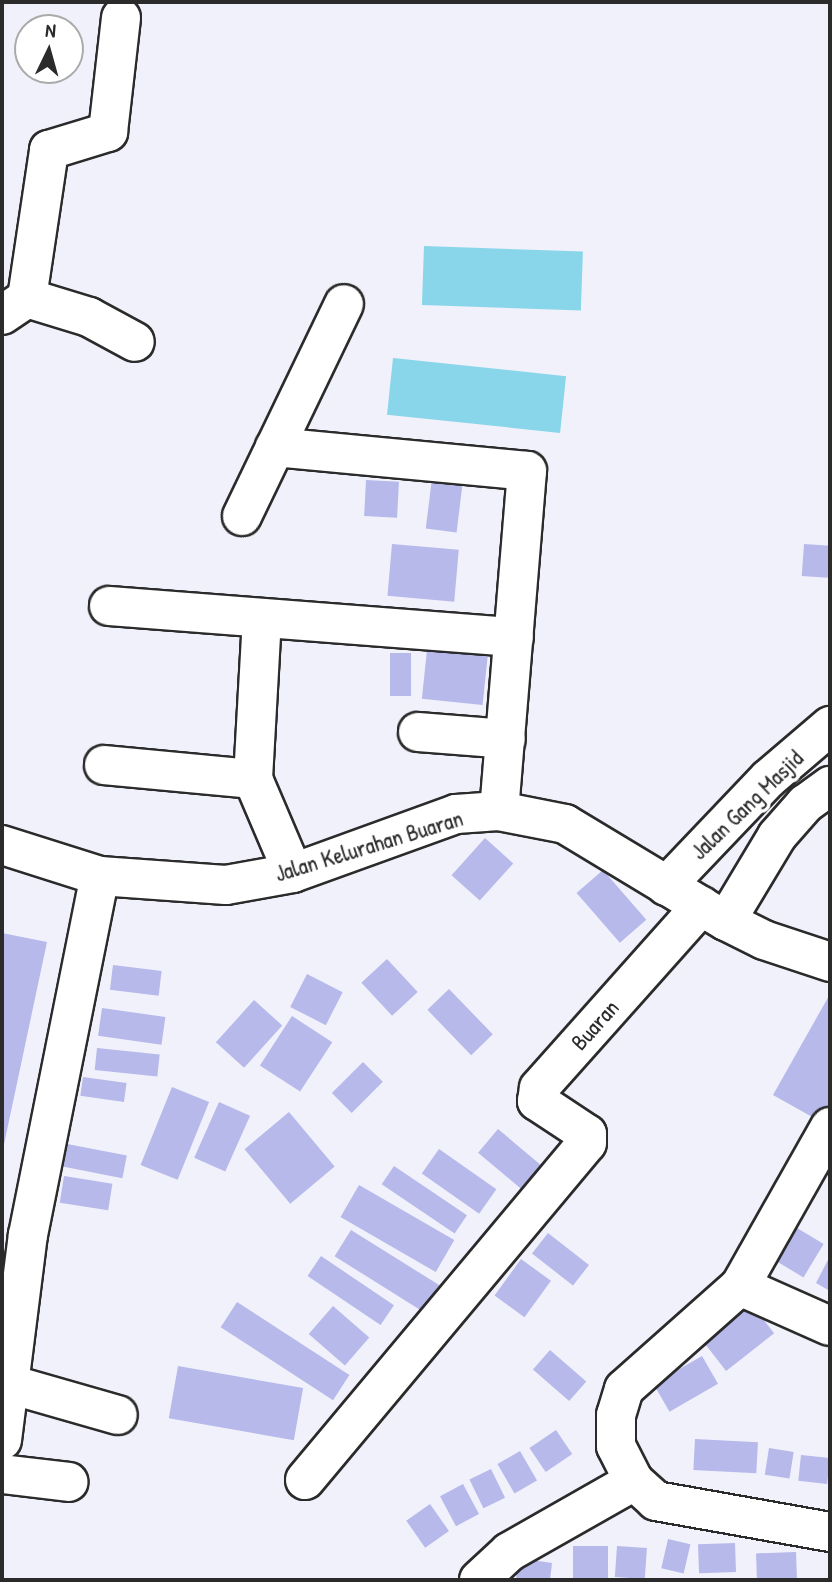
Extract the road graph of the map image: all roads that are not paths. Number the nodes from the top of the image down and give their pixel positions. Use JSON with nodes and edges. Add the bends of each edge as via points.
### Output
{"nodes":[{"id":1,"x":121,"y":18,"type":"dead end"},
{"id":2,"x":344,"y":304,"type":"dead end"},
{"id":3,"x":14,"y":306,"type":"edge"},
{"id":4,"x":135,"y":342,"type":"dead end"},
{"id":5,"x":275,"y":447,"type":"junction"},
{"id":6,"x":242,"y":516,"type":"dead end"},
{"id":7,"x":109,"y":606,"type":"dead end"},
{"id":8,"x":262,"y":618,"type":"junction"},
{"id":9,"x":514,"y":637,"type":"junction"},
{"id":10,"x":830,"y":726,"type":"edge"},
{"id":11,"x":418,"y":732,"type":"dead end"},
{"id":12,"x":506,"y":739,"type":"junction"},
{"id":13,"x":104,"y":765,"type":"dead end"},
{"id":14,"x":253,"y":779,"type":"junction"},
{"id":15,"x":830,"y":786,"type":"edge"},
{"id":16,"x":499,"y":811,"type":"junction"},
{"id":17,"x":2,"y":845,"type":"edge"},
{"id":18,"x":293,"y":873,"type":"junction"},
{"id":19,"x":100,"y":876,"type":"junction"},
{"id":20,"x":666,"y":886,"type":"junction"},
{"id":21,"x":713,"y":914,"type":"junction"},
{"id":22,"x":830,"y":962,"type":"edge"},
{"id":23,"x":830,"y":1127,"type":"edge"},
{"id":24,"x":740,"y":1286,"type":"junction"},
{"id":25,"x":830,"y":1326,"type":"edge"},
{"id":26,"x":9,"y":1384,"type":"junction"},
{"id":27,"x":118,"y":1415,"type":"dead end"},
{"id":28,"x":2,"y":1440,"type":"edge"},
{"id":29,"x":2,"y":1474,"type":"edge"},
{"id":30,"x":305,"y":1480,"type":"dead end"},
{"id":31,"x":634,"y":1481,"type":"junction"},
{"id":32,"x":69,"y":1482,"type":"dead end"},
{"id":33,"x":830,"y":1532,"type":"edge"},
{"id":34,"x":479,"y":1580,"type":"edge"}],
"edges":[{"from":1,"to":3,"type":"street","via":[[108,132],[57,146],[46,156]]},
{"from":2,"to":5,"type":"street"},
{"from":3,"to":4,"type":"street","via":[[89,317]]},
{"from":5,"to":6,"type":"street"},
{"from":5,"to":9,"type":"street","via":[[527,471]]},
{"from":7,"to":8,"type":"street"},
{"from":8,"to":9,"type":"street"},
{"from":8,"to":14,"type":"street"},
{"from":9,"to":12,"type":"street"},
{"from":10,"to":20,"type":"street","name":"Jalan Gang Masjid","via":[[768,779]]},
{"from":11,"to":12,"type":"street"},
{"from":12,"to":16,"type":"street"},
{"from":13,"to":14,"type":"street"},
{"from":14,"to":18,"type":"street"},
{"from":15,"to":21,"type":"street","via":[[805,804]]},
{"from":16,"to":18,"type":"street","name":"Jalan Kelurahan Buaran","via":[[456,814]]},
{"from":16,"to":20,"type":"street","name":"Jalan Kelurahan Buaran","via":[[565,824]]},
{"from":17,"to":19,"type":"street","name":"Jalan Kelurahan Buaran"},
{"from":18,"to":19,"type":"street","name":"Jalan Kelurahan Buaran","via":[[226,885]]},
{"from":19,"to":26,"type":"street","via":[[28,1235]]},
{"from":20,"to":21,"type":"street","name":"Jalan Kelurahan Buaran"},
{"from":21,"to":22,"type":"street","name":"Jalan Kelurahan Buaran","via":[[764,940]]},
{"from":21,"to":30,"type":"street","name":"Buaran","via":[[539,1088],[537,1101],[587,1134],[587,1143]]},
{"from":23,"to":24,"type":"street"},
{"from":24,"to":25,"type":"street"},
{"from":24,"to":31,"type":"street","via":[[624,1389],[616,1415],[617,1446]]},
{"from":26,"to":27,"type":"street"},
{"from":26,"to":28,"type":"street"},
{"from":29,"to":32,"type":"street"},
{"from":31,"to":33,"type":"street","via":[[656,1501]]},
{"from":31,"to":34,"type":"street","via":[[509,1552]]}]}
